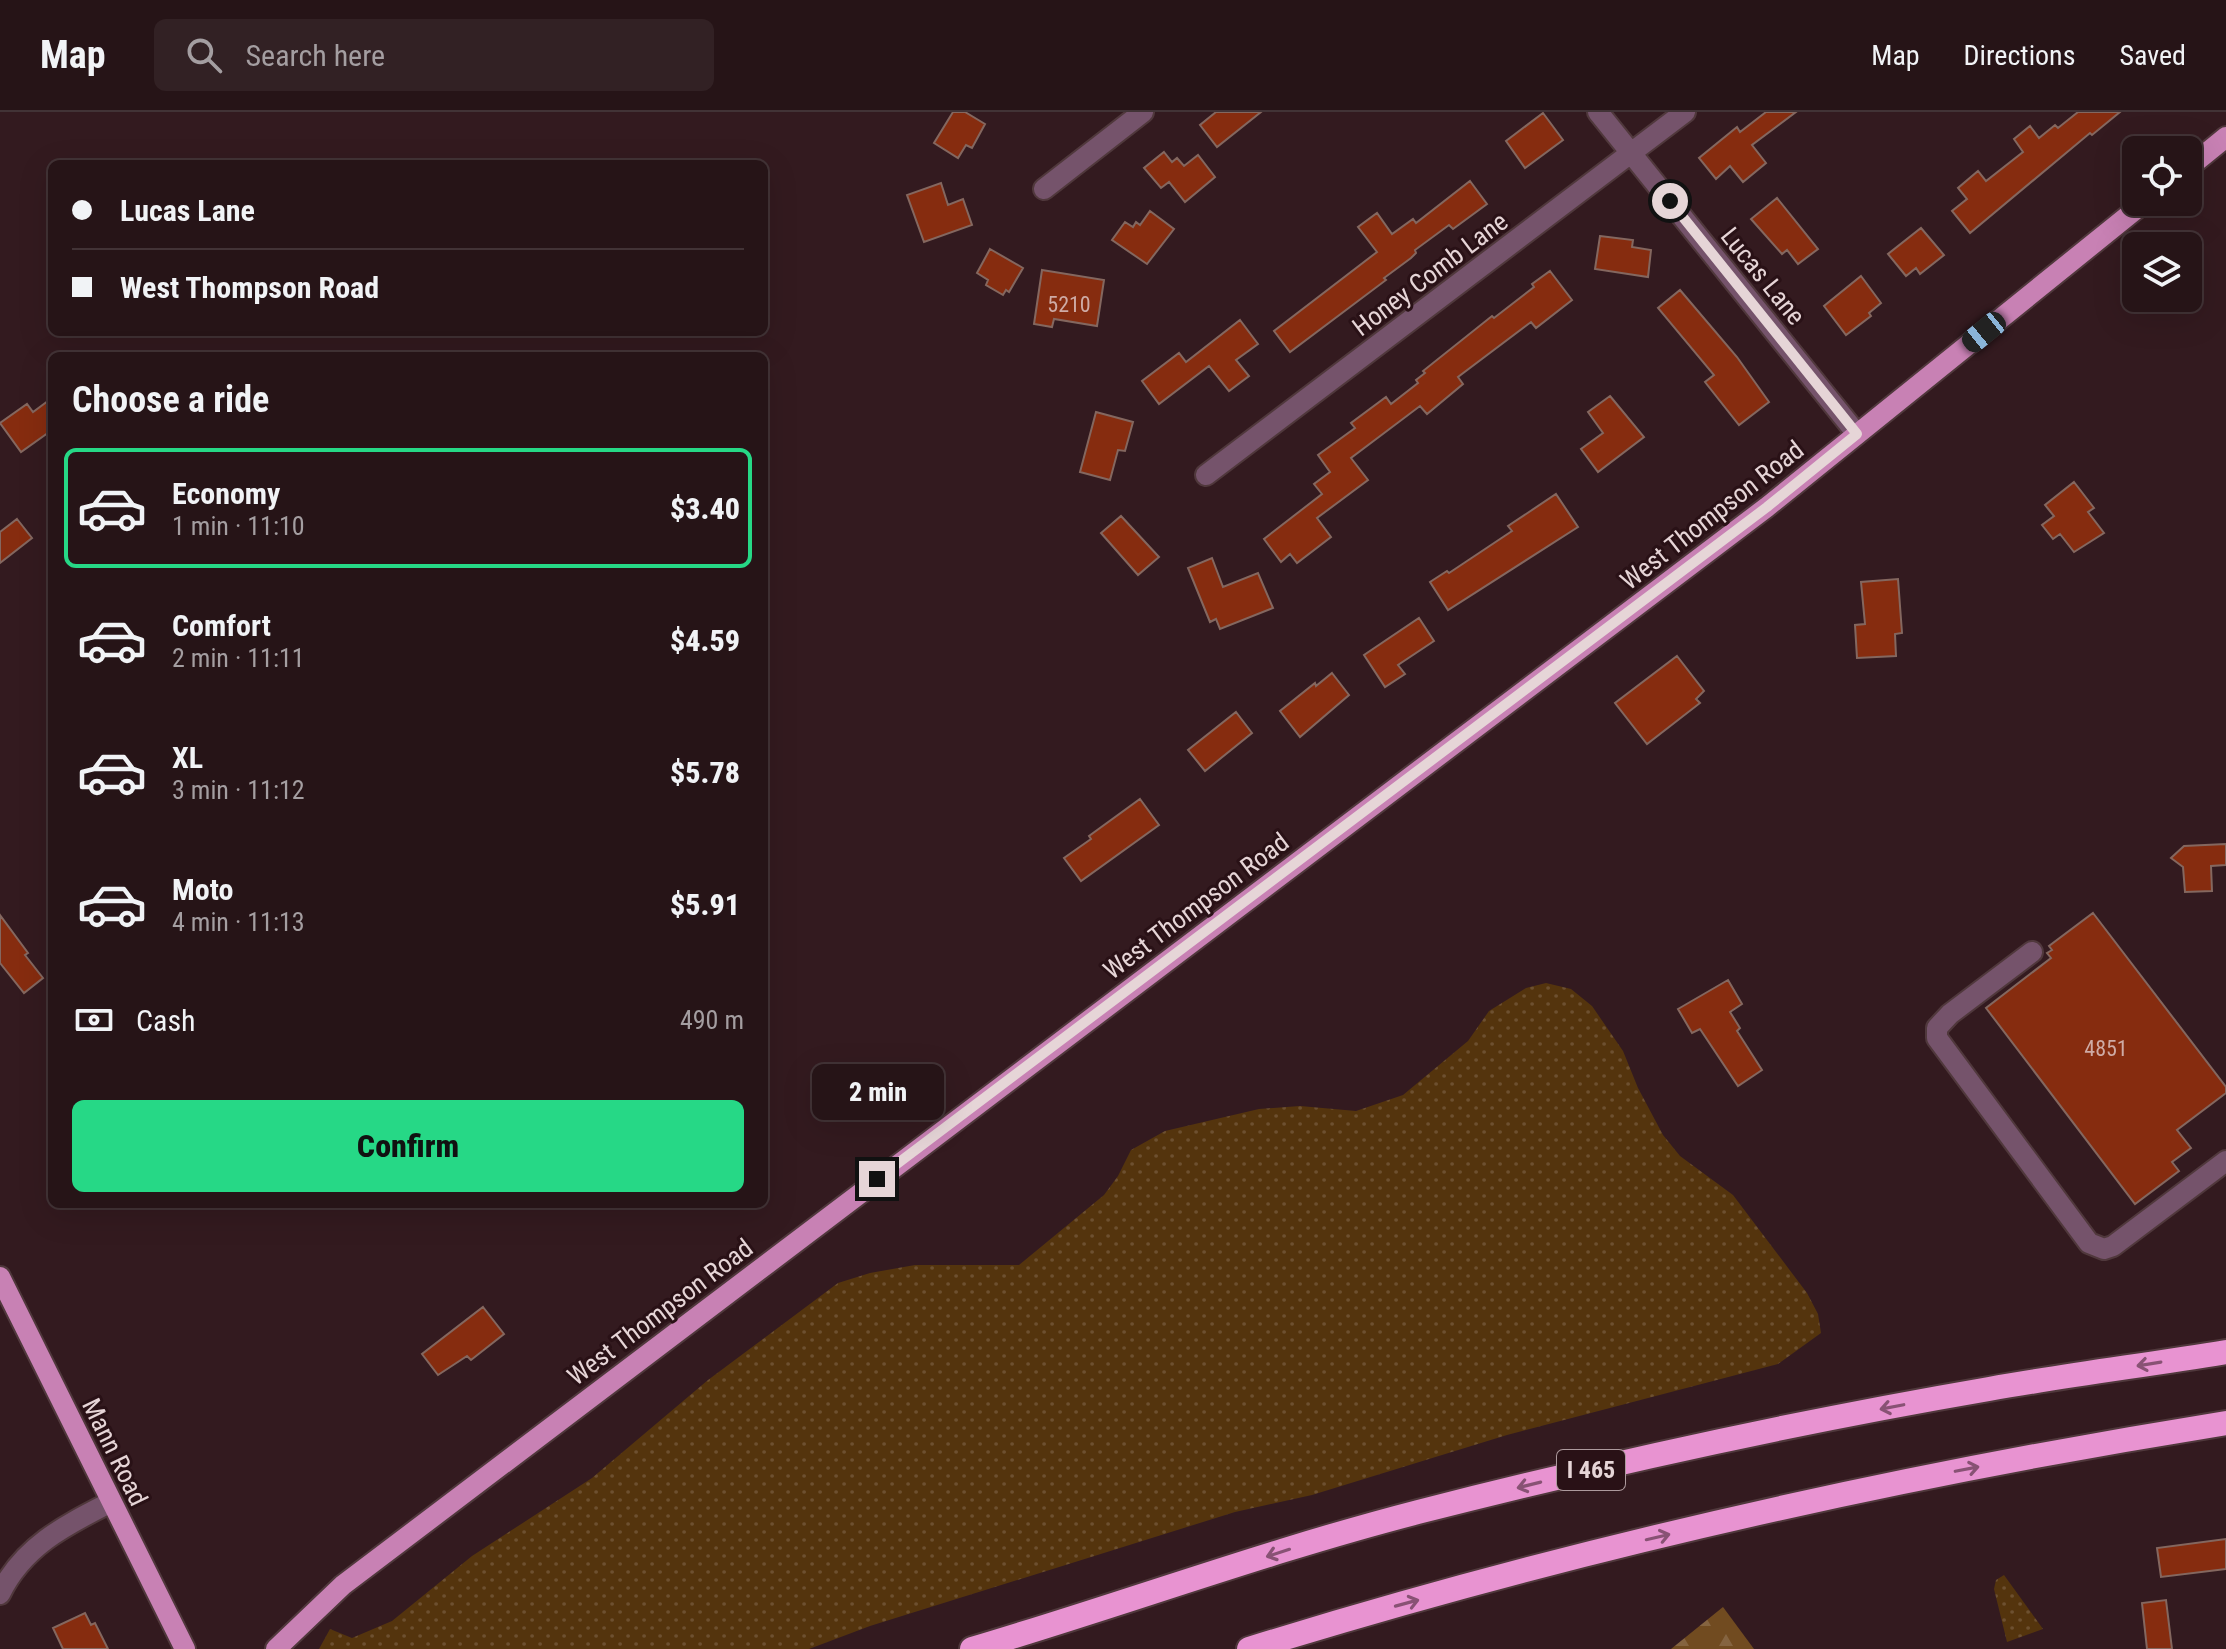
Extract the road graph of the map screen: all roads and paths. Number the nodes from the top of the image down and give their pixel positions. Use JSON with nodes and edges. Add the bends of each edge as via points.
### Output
{"nodes":[{"id":1,"x":1143,"y":112,"type":"edge"},
{"id":2,"x":1598,"y":112,"type":"edge"},
{"id":3,"x":1685,"y":112,"type":"edge"},
{"id":4,"x":2226,"y":137,"type":"edge"},
{"id":5,"x":1632,"y":154,"type":"junction"},
{"id":6,"x":2202,"y":157,"type":"edge"},
{"id":7,"x":1044,"y":189,"type":"dead end"},
{"id":8,"x":2128,"y":216,"type":"edge"},
{"id":9,"x":1857,"y":434,"type":"junction"},
{"id":10,"x":1206,"y":475,"type":"dead end"},
{"id":11,"x":2032,"y":952,"type":"dead end"},
{"id":12,"x":2226,"y":1161,"type":"edge"},
{"id":13,"x":0,"y":1277,"type":"edge"},
{"id":14,"x":2226,"y":1352,"type":"edge"},
{"id":15,"x":2226,"y":1423,"type":"edge"},
{"id":16,"x":111,"y":1502,"type":"junction"},
{"id":17,"x":0,"y":1594,"type":"edge"},
{"id":18,"x":185,"y":1649,"type":"edge"},
{"id":19,"x":276,"y":1649,"type":"edge"},
{"id":20,"x":972,"y":1649,"type":"edge"},
{"id":21,"x":1249,"y":1649,"type":"edge"}],
"edges":[{"from":1,"to":7,"type":"street"},
{"from":2,"to":5,"type":"street","name":"Lucas Lane"},
{"from":3,"to":5,"type":"street","name":"Honey Comb Lane"},
{"from":4,"to":6,"type":"main road"},
{"from":5,"to":9,"type":"street","name":"Lucas Lane"},
{"from":5,"to":10,"type":"street","name":"Honey Comb Lane"},
{"from":8,"to":9,"type":"main road","name":"West Thompson Road"},
{"from":9,"to":19,"type":"main road","name":"West Thompson Road","via":[[343,1585]]},
{"from":11,"to":12,"type":"street","via":[[1950,1014],[1937,1028],[1937,1038],[2087,1241],[2100,1249],[2113,1246]]},
{"from":13,"to":16,"type":"main road","name":"Mann Road"},
{"from":14,"to":20,"type":"highway","number":"I 465","one_way":true,"via":[[1992,1388],[1629,1461],[1306,1544]]},
{"from":21,"to":15,"type":"highway","one_way":true,"via":[[1757,1513],[1999,1462]]},
{"from":16,"to":17,"type":"street","via":[[34,1547]]},
{"from":16,"to":18,"type":"main road","name":"Mann Road"}]}
